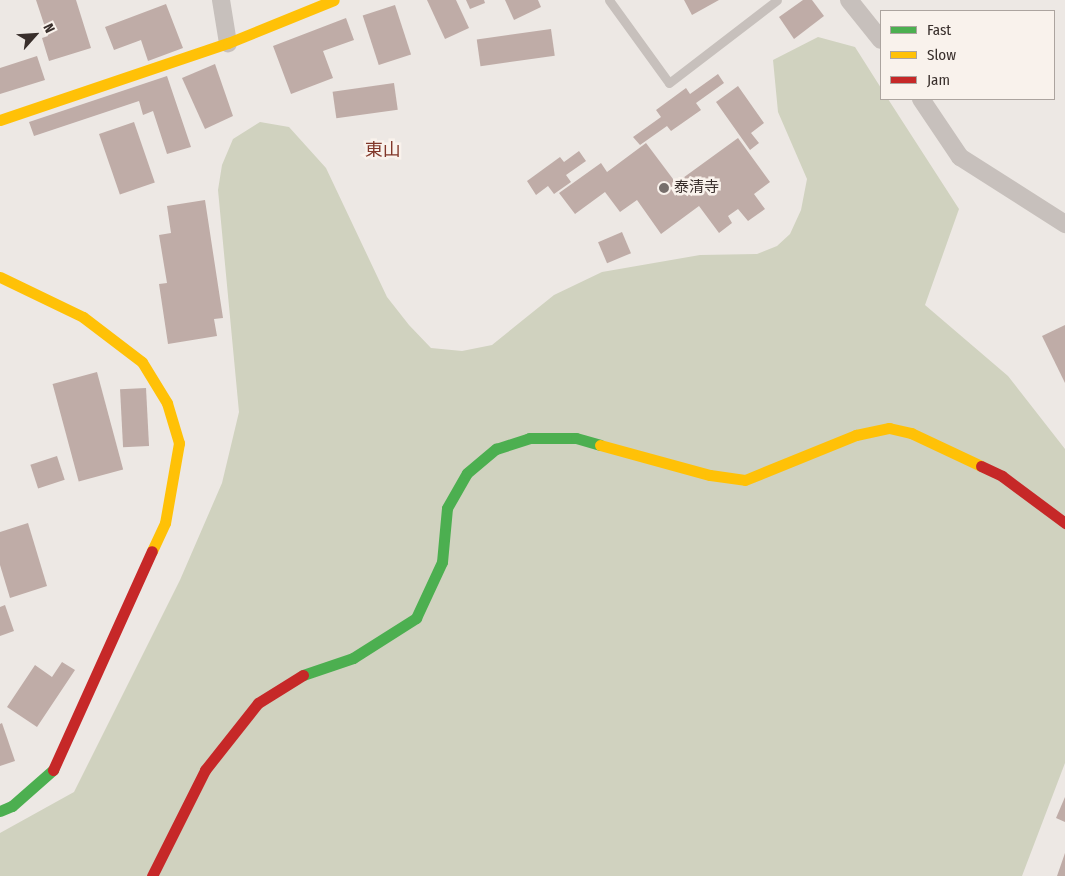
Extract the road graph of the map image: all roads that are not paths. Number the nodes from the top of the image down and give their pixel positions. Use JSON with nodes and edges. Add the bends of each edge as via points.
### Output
{"nodes":[{"id":1,"x":221,"y":0,"type":"edge"},
{"id":2,"x":334,"y":0,"type":"edge"},
{"id":3,"x":610,"y":0,"type":"edge"},
{"id":4,"x":777,"y":0,"type":"edge"},
{"id":5,"x":849,"y":0,"type":"edge"},
{"id":6,"x":880,"y":39,"type":"edge"},
{"id":7,"x":228,"y":42,"type":"junction"},
{"id":8,"x":922,"y":100,"type":"edge"},
{"id":9,"x":0,"y":120,"type":"edge"},
{"id":10,"x":1065,"y":224,"type":"edge"},
{"id":11,"x":0,"y":276,"type":"edge"},
{"id":12,"x":1065,"y":523,"type":"edge"},
{"id":13,"x":0,"y":811,"type":"edge"},
{"id":14,"x":152,"y":876,"type":"edge"}],
"edges":[{"from":1,"to":7,"type":"street"},
{"from":2,"to":7,"type":"street"},
{"from":3,"to":4,"type":"lane","via":[[669,83]]},
{"from":5,"to":6,"type":"street"},
{"from":7,"to":9,"type":"street"},
{"from":8,"to":10,"type":"street","via":[[960,157]]},
{"from":11,"to":13,"type":"street","via":[[83,317],[142,362],[167,403],[179,443],[165,523],[52,772],[12,806]]},
{"from":12,"to":14,"type":"street","via":[[1002,476],[911,434],[889,428],[856,435],[745,480],[710,475],[576,438],[529,438],[496,449],[467,473],[447,508],[442,562],[416,618],[354,658],[304,674],[258,703],[204,770]]}]}
